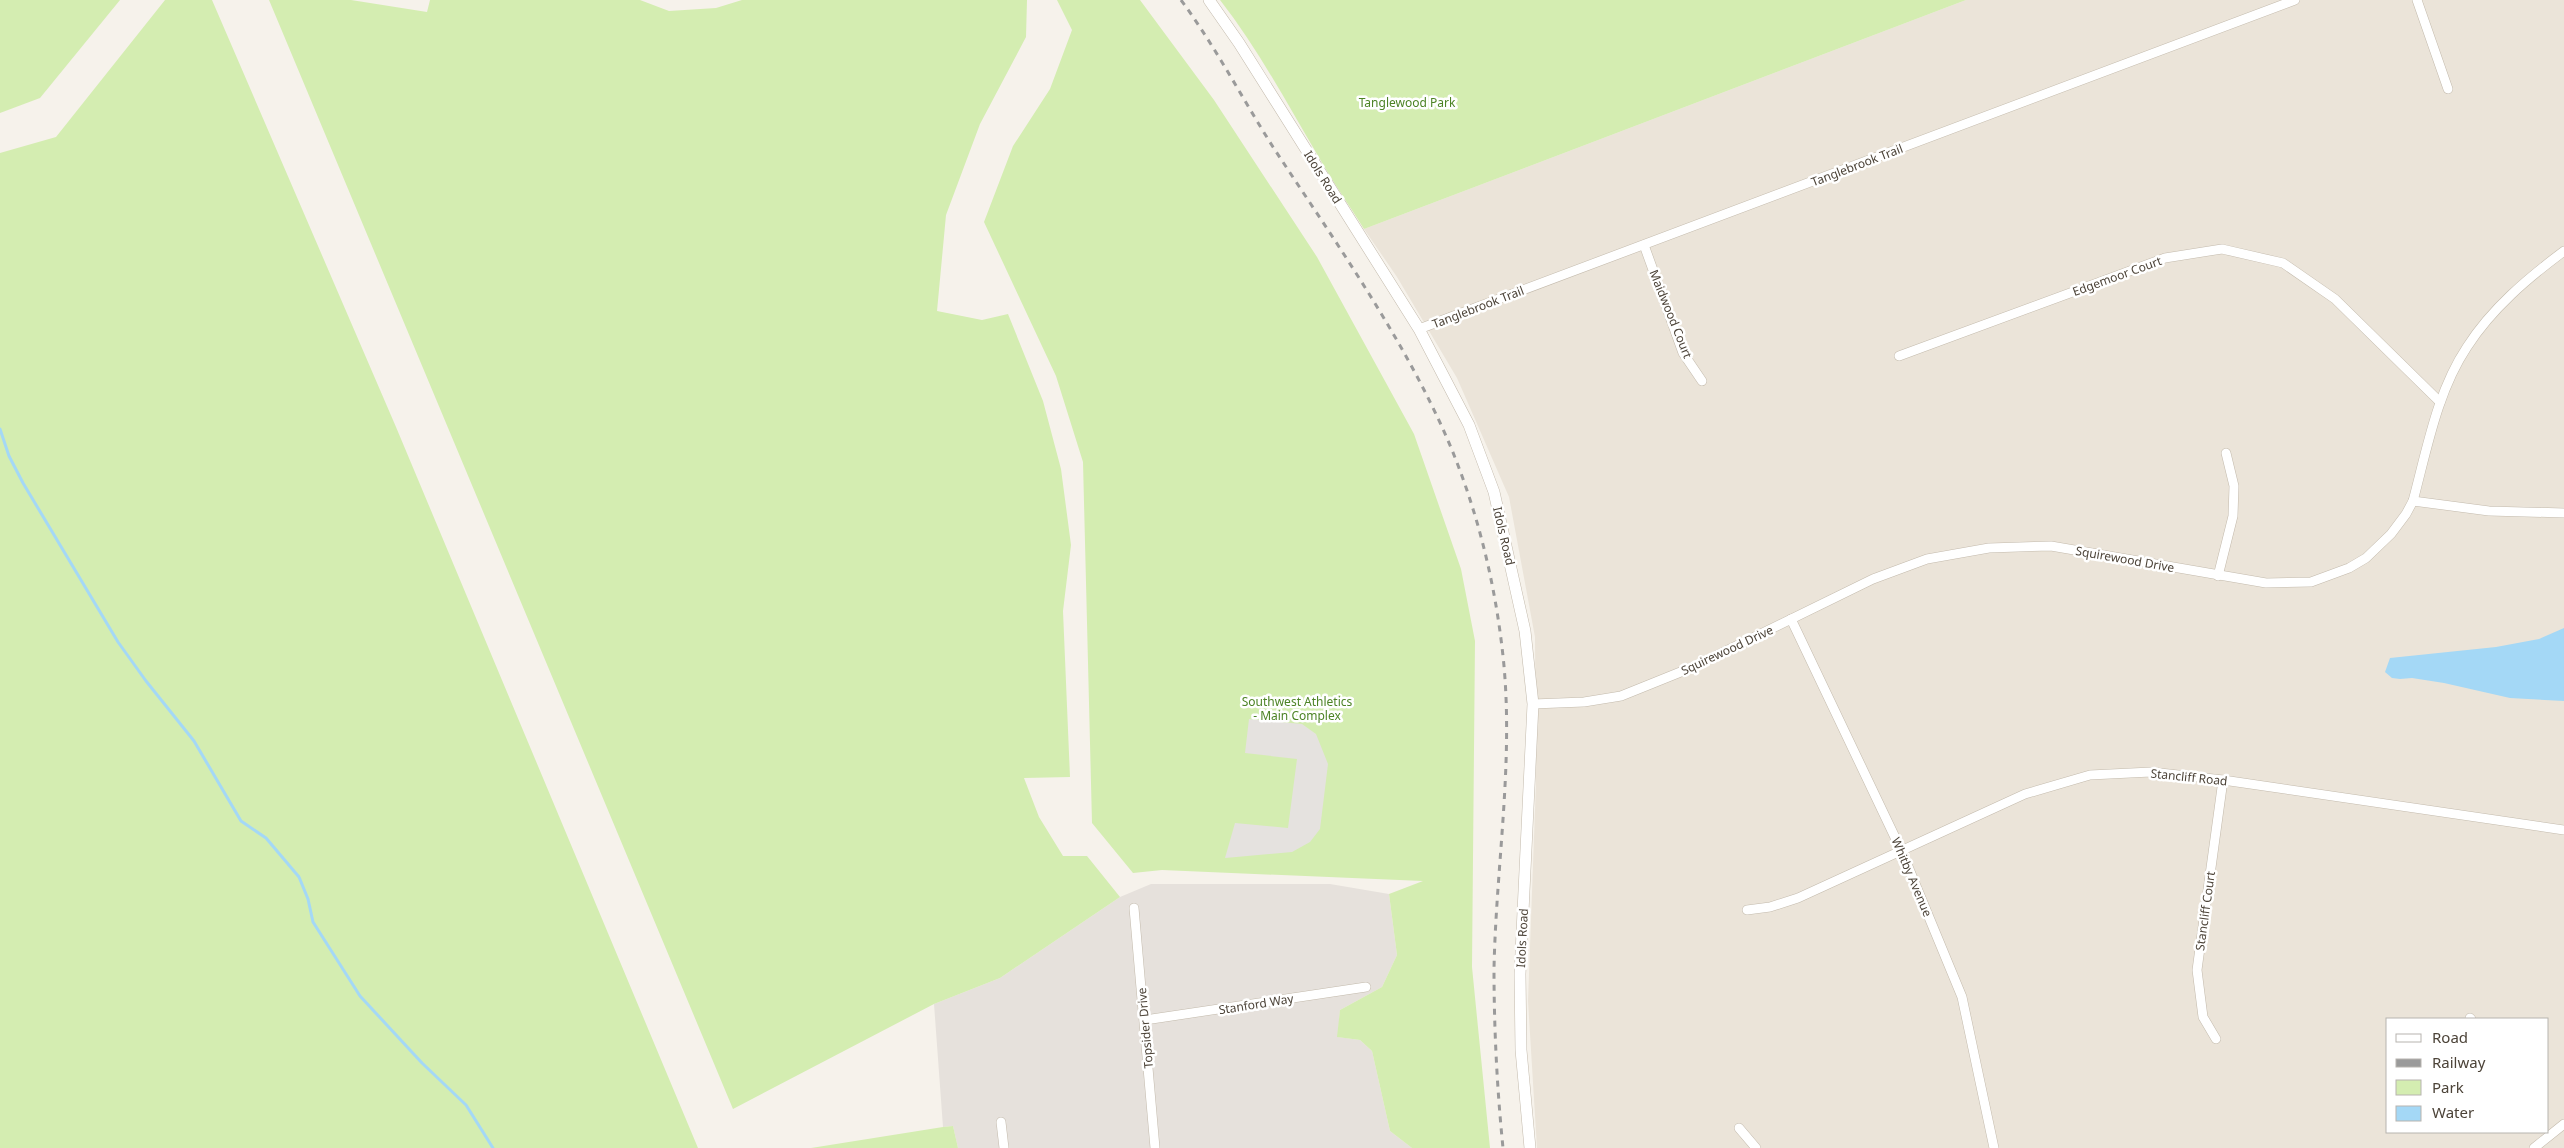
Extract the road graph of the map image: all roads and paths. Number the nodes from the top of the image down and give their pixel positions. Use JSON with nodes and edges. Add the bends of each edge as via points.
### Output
{"nodes":[{"id":1,"x":1209,"y":0,"type":"edge"},
{"id":2,"x":2295,"y":0,"type":"edge"},
{"id":3,"x":2417,"y":0,"type":"edge"},
{"id":4,"x":2448,"y":89,"type":"dead end"},
{"id":5,"x":1644,"y":245,"type":"junction"},
{"id":6,"x":2564,"y":251,"type":"edge"},
{"id":7,"x":1419,"y":329,"type":"junction"},
{"id":8,"x":1899,"y":356,"type":"dead end"},
{"id":9,"x":1702,"y":381,"type":"dead end"},
{"id":10,"x":2440,"y":402,"type":"junction"},
{"id":11,"x":2226,"y":453,"type":"dead end"},
{"id":12,"x":2413,"y":500,"type":"junction"},
{"id":13,"x":2564,"y":513,"type":"edge"},
{"id":14,"x":2218,"y":576,"type":"junction"},
{"id":15,"x":1791,"y":619,"type":"junction"},
{"id":16,"x":1533,"y":704,"type":"junction"},
{"id":17,"x":2223,"y":780,"type":"junction"},
{"id":18,"x":2564,"y":830,"type":"edge"},
{"id":19,"x":1902,"y":852,"type":"junction"},
{"id":20,"x":1134,"y":908,"type":"dead end"},
{"id":21,"x":1747,"y":910,"type":"dead end"},
{"id":22,"x":1366,"y":987,"type":"dead end"},
{"id":23,"x":1145,"y":1020,"type":"junction"},
{"id":24,"x":2216,"y":1039,"type":"dead end"},
{"id":25,"x":1001,"y":1122,"type":"dead end"},
{"id":26,"x":2564,"y":1124,"type":"edge"},
{"id":27,"x":1739,"y":1128,"type":"dead end"},
{"id":28,"x":2550,"y":1128,"type":"edge"},
{"id":29,"x":2546,"y":1133,"type":"edge"},
{"id":30,"x":1004,"y":1148,"type":"edge"},
{"id":31,"x":1155,"y":1148,"type":"edge"},
{"id":32,"x":1530,"y":1148,"type":"edge"},
{"id":33,"x":1756,"y":1148,"type":"edge"},
{"id":34,"x":1994,"y":1148,"type":"edge"},
{"id":35,"x":2534,"y":1148,"type":"edge"}],
"edges":[{"from":1,"to":7,"type":"street","name":"Idols Road"},
{"from":2,"to":5,"type":"street","name":"Tanglebrook Trail"},
{"from":3,"to":4,"type":"street"},
{"from":5,"to":7,"type":"street","name":"Tanglebrook Trail"},
{"from":5,"to":9,"type":"street","name":"Maidwood Court","via":[[1683,353]]},
{"from":6,"to":10,"type":"street","name":"Squirewood Drive","via":[[2518,286],[2467,347]]},
{"from":7,"to":16,"type":"street","name":"Idols Road","via":[[1469,425],[1494,492],[1525,631]]},
{"from":8,"to":10,"type":"street","name":"Edgemoor Court","via":[[2165,258],[2222,249],[2282,263],[2290,268],[2335,300]]},
{"from":10,"to":12,"type":"street","name":"Squirewood Drive"},
{"from":11,"to":14,"type":"street","via":[[2234,486],[2233,516]]},
{"from":12,"to":13,"type":"street","via":[[2489,511]]},
{"from":12,"to":14,"type":"street","name":"Squirewood Drive","via":[[2406,514],[2377,549],[2349,568],[2325,578],[2291,584]]},
{"from":14,"to":15,"type":"street","name":"Squirewood Drive","via":[[2051,546],[1988,548],[1927,559],[1874,579]]},
{"from":15,"to":16,"type":"street","name":"Squirewood Drive","via":[[1693,667],[1621,696],[1584,702]]},
{"from":15,"to":19,"type":"street","name":"Whitby Avenue"},
{"from":16,"to":32,"type":"street","name":"Idols Road","via":[[1520,974],[1520,1050]]},
{"from":17,"to":18,"type":"street","name":"Stancliff Road"},
{"from":17,"to":19,"type":"street","name":"Stancliff Road","via":[[2151,772],[2090,776],[2025,794]]},
{"from":17,"to":24,"type":"street","name":"Stancliff Court","via":[[2197,970],[2203,1016]]},
{"from":19,"to":21,"type":"street","name":"Stancliff Road","via":[[1798,898]]},
{"from":19,"to":34,"type":"street","name":"Whitby Avenue","via":[[1962,997]]},
{"from":20,"to":23,"type":"street","name":"Topsider Drive"},
{"from":22,"to":23,"type":"street","name":"Stanford Way"},
{"from":23,"to":31,"type":"street","name":"Topsider Drive"},
{"from":25,"to":30,"type":"street"},
{"from":26,"to":28,"type":"street"},
{"from":27,"to":33,"type":"street"},
{"from":29,"to":35,"type":"street"}]}
